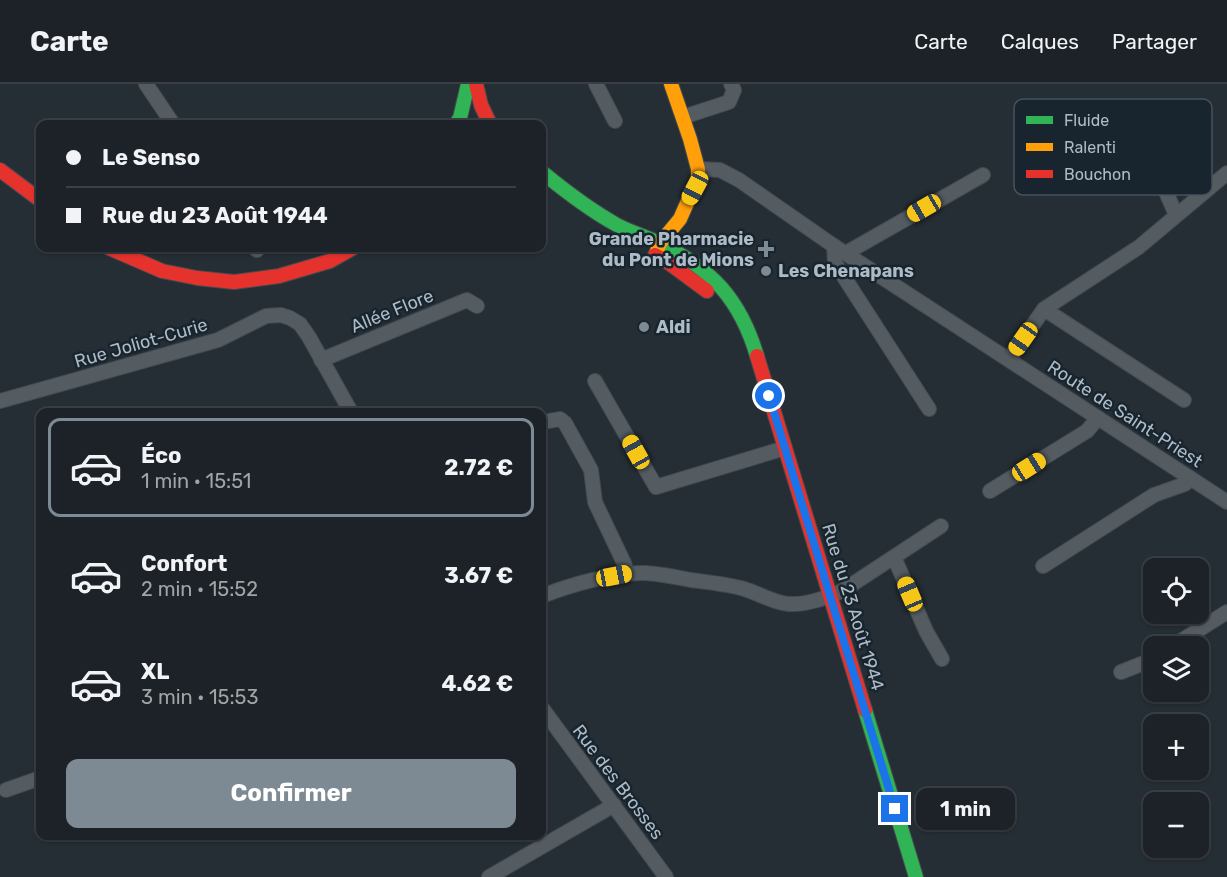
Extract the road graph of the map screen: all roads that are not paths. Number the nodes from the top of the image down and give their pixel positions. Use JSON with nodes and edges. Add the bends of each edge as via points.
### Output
{"nodes":[{"id":1,"x":146,"y":84,"type":"edge"},
{"id":2,"x":468,"y":84,"type":"edge"},
{"id":3,"x":476,"y":84,"type":"edge"},
{"id":4,"x":487,"y":84,"type":"edge"},
{"id":5,"x":596,"y":84,"type":"edge"},
{"id":6,"x":671,"y":84,"type":"edge"},
{"id":7,"x":731,"y":84,"type":"edge"},
{"id":8,"x":683,"y":117,"type":"junction"},
{"id":9,"x":170,"y":120,"type":"edge"},
{"id":10,"x":459,"y":120,"type":"edge"},
{"id":11,"x":487,"y":120,"type":"edge"},
{"id":12,"x":498,"y":120,"type":"edge"},
{"id":13,"x":615,"y":121,"type":"dead end"},
{"id":14,"x":0,"y":170,"type":"edge"},
{"id":15,"x":698,"y":170,"type":"junction"},
{"id":16,"x":1227,"y":173,"type":"edge"},
{"id":17,"x":546,"y":174,"type":"edge"},
{"id":18,"x":983,"y":175,"type":"dead end"},
{"id":19,"x":546,"y":184,"type":"edge"},
{"id":20,"x":1212,"y":185,"type":"edge"},
{"id":21,"x":1167,"y":195,"type":"edge"},
{"id":22,"x":1200,"y":195,"type":"edge"},
{"id":23,"x":36,"y":197,"type":"edge"},
{"id":24,"x":1176,"y":215,"type":"junction"},
{"id":25,"x":680,"y":219,"type":"junction"},
{"id":26,"x":658,"y":249,"type":"junction"},
{"id":27,"x":840,"y":250,"type":"junction"},
{"id":28,"x":119,"y":252,"type":"edge"},
{"id":29,"x":346,"y":252,"type":"edge"},
{"id":30,"x":672,"y":257,"type":"junction"},
{"id":31,"x":477,"y":306,"type":"dead end"},
{"id":32,"x":1044,"y":309,"type":"junction"},
{"id":33,"x":1008,"y":359,"type":"junction"},
{"id":34,"x":321,"y":360,"type":"junction"},
{"id":35,"x":595,"y":381,"type":"dead end"},
{"id":36,"x":1184,"y":400,"type":"dead end"},
{"id":37,"x":0,"y":401,"type":"edge"},
{"id":38,"x":349,"y":408,"type":"edge"},
{"id":39,"x":929,"y":409,"type":"dead end"},
{"id":40,"x":1098,"y":417,"type":"junction"},
{"id":41,"x":549,"y":421,"type":"dead end"},
{"id":42,"x":785,"y":448,"type":"junction"},
{"id":43,"x":1190,"y":478,"type":"junction"},
{"id":44,"x":990,"y":491,"type":"dead end"},
{"id":45,"x":1227,"y":502,"type":"edge"},
{"id":46,"x":941,"y":526,"type":"dead end"},
{"id":47,"x":894,"y":557,"type":"junction"},
{"id":48,"x":1043,"y":566,"type":"dead end"},
{"id":49,"x":627,"y":573,"type":"junction"},
{"id":50,"x":546,"y":595,"type":"edge"},
{"id":51,"x":830,"y":596,"type":"junction"},
{"id":52,"x":1227,"y":612,"type":"edge"},
{"id":53,"x":1189,"y":636,"type":"edge"},
{"id":54,"x":942,"y":659,"type":"dead end"},
{"id":55,"x":1143,"y":663,"type":"edge"},
{"id":56,"x":1121,"y":672,"type":"dead end"},
{"id":57,"x":546,"y":723,"type":"edge"},
{"id":58,"x":36,"y":779,"type":"edge"},
{"id":59,"x":6,"y":790,"type":"dead end"},
{"id":60,"x":614,"y":805,"type":"junction"},
{"id":61,"x":489,"y":877,"type":"edge"},
{"id":62,"x":666,"y":877,"type":"edge"},
{"id":63,"x":916,"y":877,"type":"edge"}],
"edges":[{"from":1,"to":9,"type":"street"},
{"from":2,"to":10,"type":"main road"},
{"from":3,"to":11,"type":"main road"},
{"from":4,"to":12,"type":"main road"},
{"from":5,"to":13,"type":"street"},
{"from":6,"to":8,"type":"main road"},
{"from":7,"to":8,"type":"street","via":[[734,90],[729,102]]},
{"from":8,"to":15,"type":"main road"},
{"from":14,"to":23,"type":"main road"},
{"from":15,"to":25,"type":"main road","via":[[695,188]]},
{"from":15,"to":27,"type":"street","name":"Route de Saint-Priest","via":[[720,170],[739,180]]},
{"from":16,"to":20,"type":"street"},
{"from":17,"to":26,"type":"main road","via":[[575,199]]},
{"from":18,"to":27,"type":"street"},
{"from":19,"to":26,"type":"main road","via":[[602,231]]},
{"from":21,"to":24,"type":"street"},
{"from":22,"to":24,"type":"street"},
{"from":24,"to":32,"type":"street","via":[[1139,247]]},
{"from":25,"to":26,"type":"main road"},
{"from":25,"to":30,"type":"main road"},
{"from":26,"to":30,"type":"main road","name":"Rue du 23 Août 1944"},
{"from":27,"to":33,"type":"street","name":"Route de Saint-Priest"},
{"from":27,"to":39,"type":"street","via":[[835,263]]},
{"from":28,"to":29,"type":"main road","via":[[162,271],[234,282],[279,276],[330,261]]},
{"from":30,"to":42,"type":"main road","name":"Rue du 23 Août 1944","via":[[690,260],[715,281],[743,318]]},
{"from":31,"to":34,"type":"street","name":"Allée Flore","via":[[467,300]]},
{"from":32,"to":33,"type":"street"},
{"from":32,"to":36,"type":"street"},
{"from":33,"to":40,"type":"street","name":"Route de Saint-Priest"},
{"from":34,"to":37,"type":"street","name":"Rue Joliot-Curie","via":[[300,324],[281,315],[266,316],[218,340]]},
{"from":34,"to":38,"type":"street"},
{"from":35,"to":42,"type":"street","via":[[656,487]]},
{"from":40,"to":43,"type":"street","name":"Route de Saint-Priest"},
{"from":40,"to":44,"type":"street","via":[[1087,431]]},
{"from":41,"to":49,"type":"street","via":[[560,419],[565,423],[591,470],[595,502]]},
{"from":42,"to":51,"type":"main road","name":"Rue du 23 Août 1944"},
{"from":43,"to":45,"type":"street","name":"Route de Saint-Priest"},
{"from":43,"to":48,"type":"street","via":[[1185,484],[1154,495]]},
{"from":46,"to":47,"type":"street"},
{"from":47,"to":51,"type":"street"},
{"from":47,"to":54,"type":"street"},
{"from":49,"to":50,"type":"street"},
{"from":49,"to":51,"type":"street","via":[[739,587],[788,604]]},
{"from":51,"to":63,"type":"main road","name":"Rue du 23 Août 1944"},
{"from":52,"to":53,"type":"street"},
{"from":55,"to":56,"type":"street"},
{"from":57,"to":60,"type":"street","name":"Rue des Brosses"},
{"from":58,"to":59,"type":"street"},
{"from":60,"to":61,"type":"street"},
{"from":60,"to":62,"type":"street","name":"Rue des Brosses"}]}
